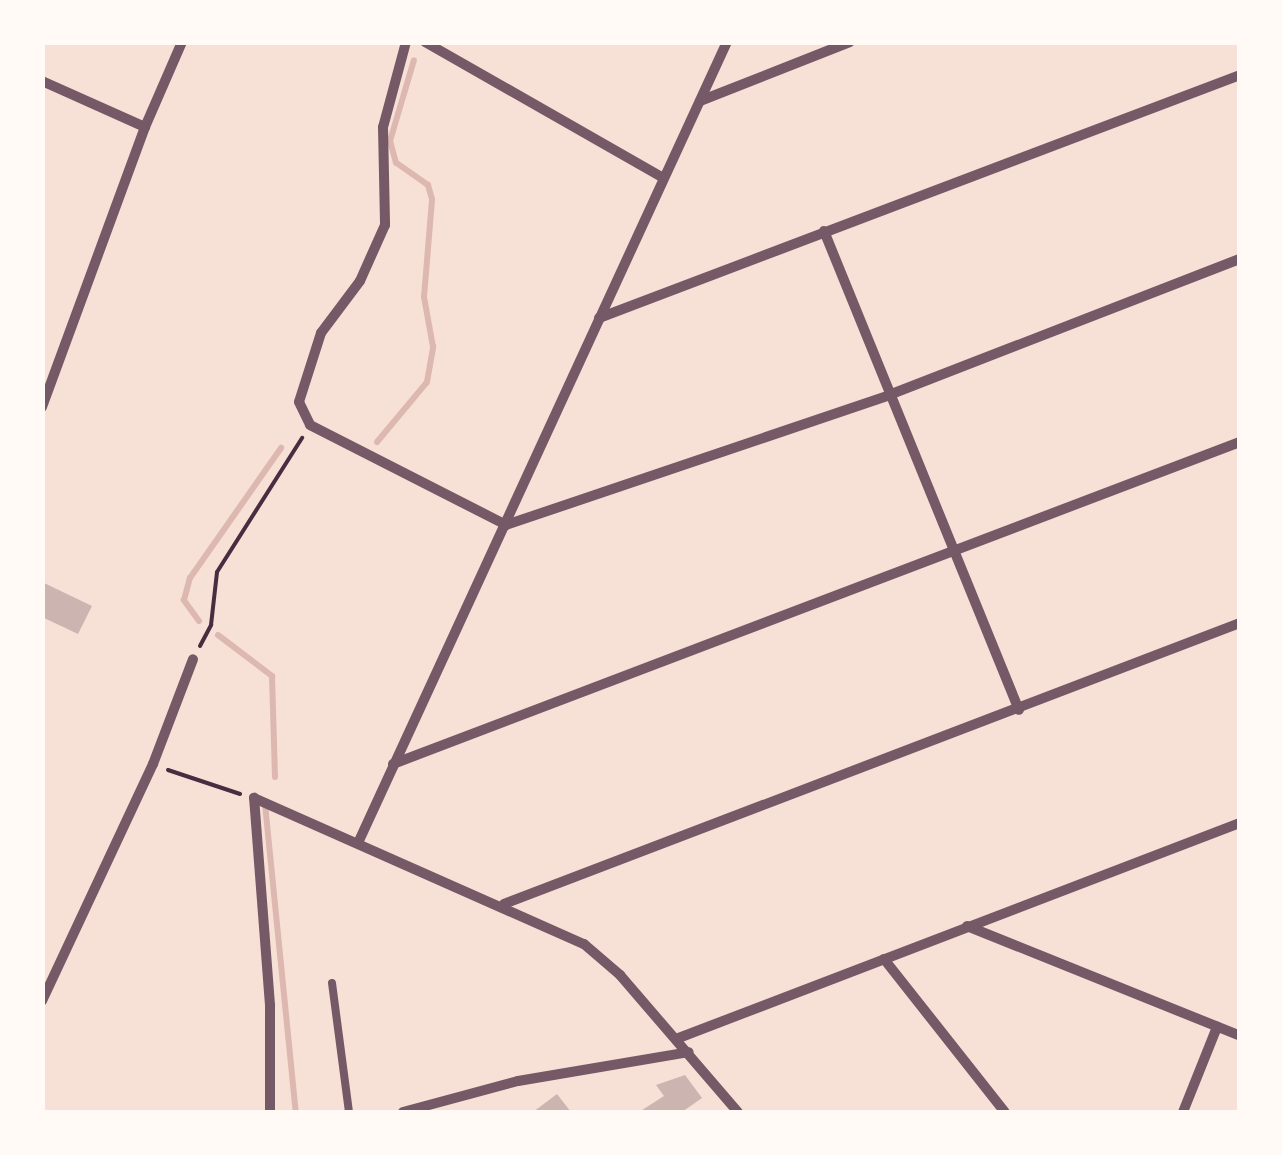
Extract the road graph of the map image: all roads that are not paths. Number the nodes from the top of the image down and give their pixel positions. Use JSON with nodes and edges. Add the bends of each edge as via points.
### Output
{"nodes":[{"id":1,"x":182,"y":42,"type":"edge"},
{"id":2,"x":406,"y":42,"type":"edge"},
{"id":3,"x":425,"y":42,"type":"edge"},
{"id":4,"x":727,"y":42,"type":"edge"},
{"id":5,"x":850,"y":42,"type":"edge"},
{"id":6,"x":1240,"y":75,"type":"edge"},
{"id":7,"x":42,"y":81,"type":"edge"},
{"id":8,"x":699,"y":101,"type":"junction"},
{"id":9,"x":144,"y":126,"type":"junction"},
{"id":10,"x":662,"y":176,"type":"junction"},
{"id":11,"x":824,"y":232,"type":"junction"},
{"id":12,"x":1240,"y":260,"type":"edge"},
{"id":13,"x":599,"y":318,"type":"junction"},
{"id":14,"x":890,"y":394,"type":"junction"},
{"id":15,"x":42,"y":406,"type":"edge"},
{"id":16,"x":1240,"y":442,"type":"edge"},
{"id":17,"x":506,"y":525,"type":"junction"},
{"id":18,"x":955,"y":552,"type":"junction"},
{"id":19,"x":1240,"y":623,"type":"edge"},
{"id":20,"x":193,"y":659,"type":"road end"},
{"id":21,"x":1019,"y":710,"type":"junction"},
{"id":22,"x":394,"y":764,"type":"junction"},
{"id":23,"x":1240,"y":823,"type":"edge"},
{"id":24,"x":358,"y":843,"type":"junction"},
{"id":25,"x":504,"y":904,"type":"junction"},
{"id":26,"x":968,"y":926,"type":"junction"},
{"id":27,"x":884,"y":959,"type":"junction"},
{"id":28,"x":332,"y":983,"type":"dead end"},
{"id":29,"x":42,"y":1001,"type":"edge"},
{"id":30,"x":1216,"y":1027,"type":"junction"},
{"id":31,"x":1240,"y":1036,"type":"edge"},
{"id":32,"x":676,"y":1039,"type":"junction"},
{"id":33,"x":689,"y":1052,"type":"junction"},
{"id":34,"x":270,"y":1112,"type":"edge"},
{"id":35,"x":349,"y":1112,"type":"edge"},
{"id":36,"x":403,"y":1112,"type":"edge"},
{"id":37,"x":738,"y":1112,"type":"edge"},
{"id":38,"x":1004,"y":1112,"type":"edge"},
{"id":39,"x":1183,"y":1112,"type":"edge"}],
"edges":[{"from":1,"to":9,"type":"street"},
{"from":2,"to":17,"type":"street","via":[[383,127],[385,226],[360,281],[321,333],[299,388],[310,425]]},
{"from":3,"to":10,"type":"street"},
{"from":4,"to":8,"type":"street"},
{"from":5,"to":8,"type":"street"},
{"from":6,"to":11,"type":"street"},
{"from":7,"to":9,"type":"street"},
{"from":8,"to":10,"type":"street"},
{"from":9,"to":15,"type":"street"},
{"from":10,"to":13,"type":"street"},
{"from":11,"to":13,"type":"street"},
{"from":11,"to":14,"type":"street"},
{"from":12,"to":14,"type":"street"},
{"from":13,"to":17,"type":"street"},
{"from":14,"to":17,"type":"street"},
{"from":14,"to":18,"type":"street"},
{"from":16,"to":18,"type":"street"},
{"from":17,"to":22,"type":"street"},
{"from":18,"to":21,"type":"street"},
{"from":18,"to":22,"type":"street"},
{"from":19,"to":21,"type":"street"},
{"from":20,"to":29,"type":"street","via":[[153,764]]},
{"from":21,"to":25,"type":"street"},
{"from":22,"to":24,"type":"street"},
{"from":23,"to":26,"type":"street"},
{"from":24,"to":25,"type":"street"},
{"from":24,"to":34,"type":"street","via":[[254,798],[270,1005]]},
{"from":25,"to":32,"type":"street","via":[[584,944]]},
{"from":26,"to":27,"type":"street"},
{"from":26,"to":30,"type":"street"},
{"from":27,"to":32,"type":"street"},
{"from":27,"to":38,"type":"street"},
{"from":28,"to":35,"type":"lane"},
{"from":30,"to":31,"type":"street"},
{"from":30,"to":39,"type":"street"},
{"from":32,"to":33,"type":"street"},
{"from":33,"to":36,"type":"street","via":[[518,1081]]},
{"from":33,"to":37,"type":"street"}]}
